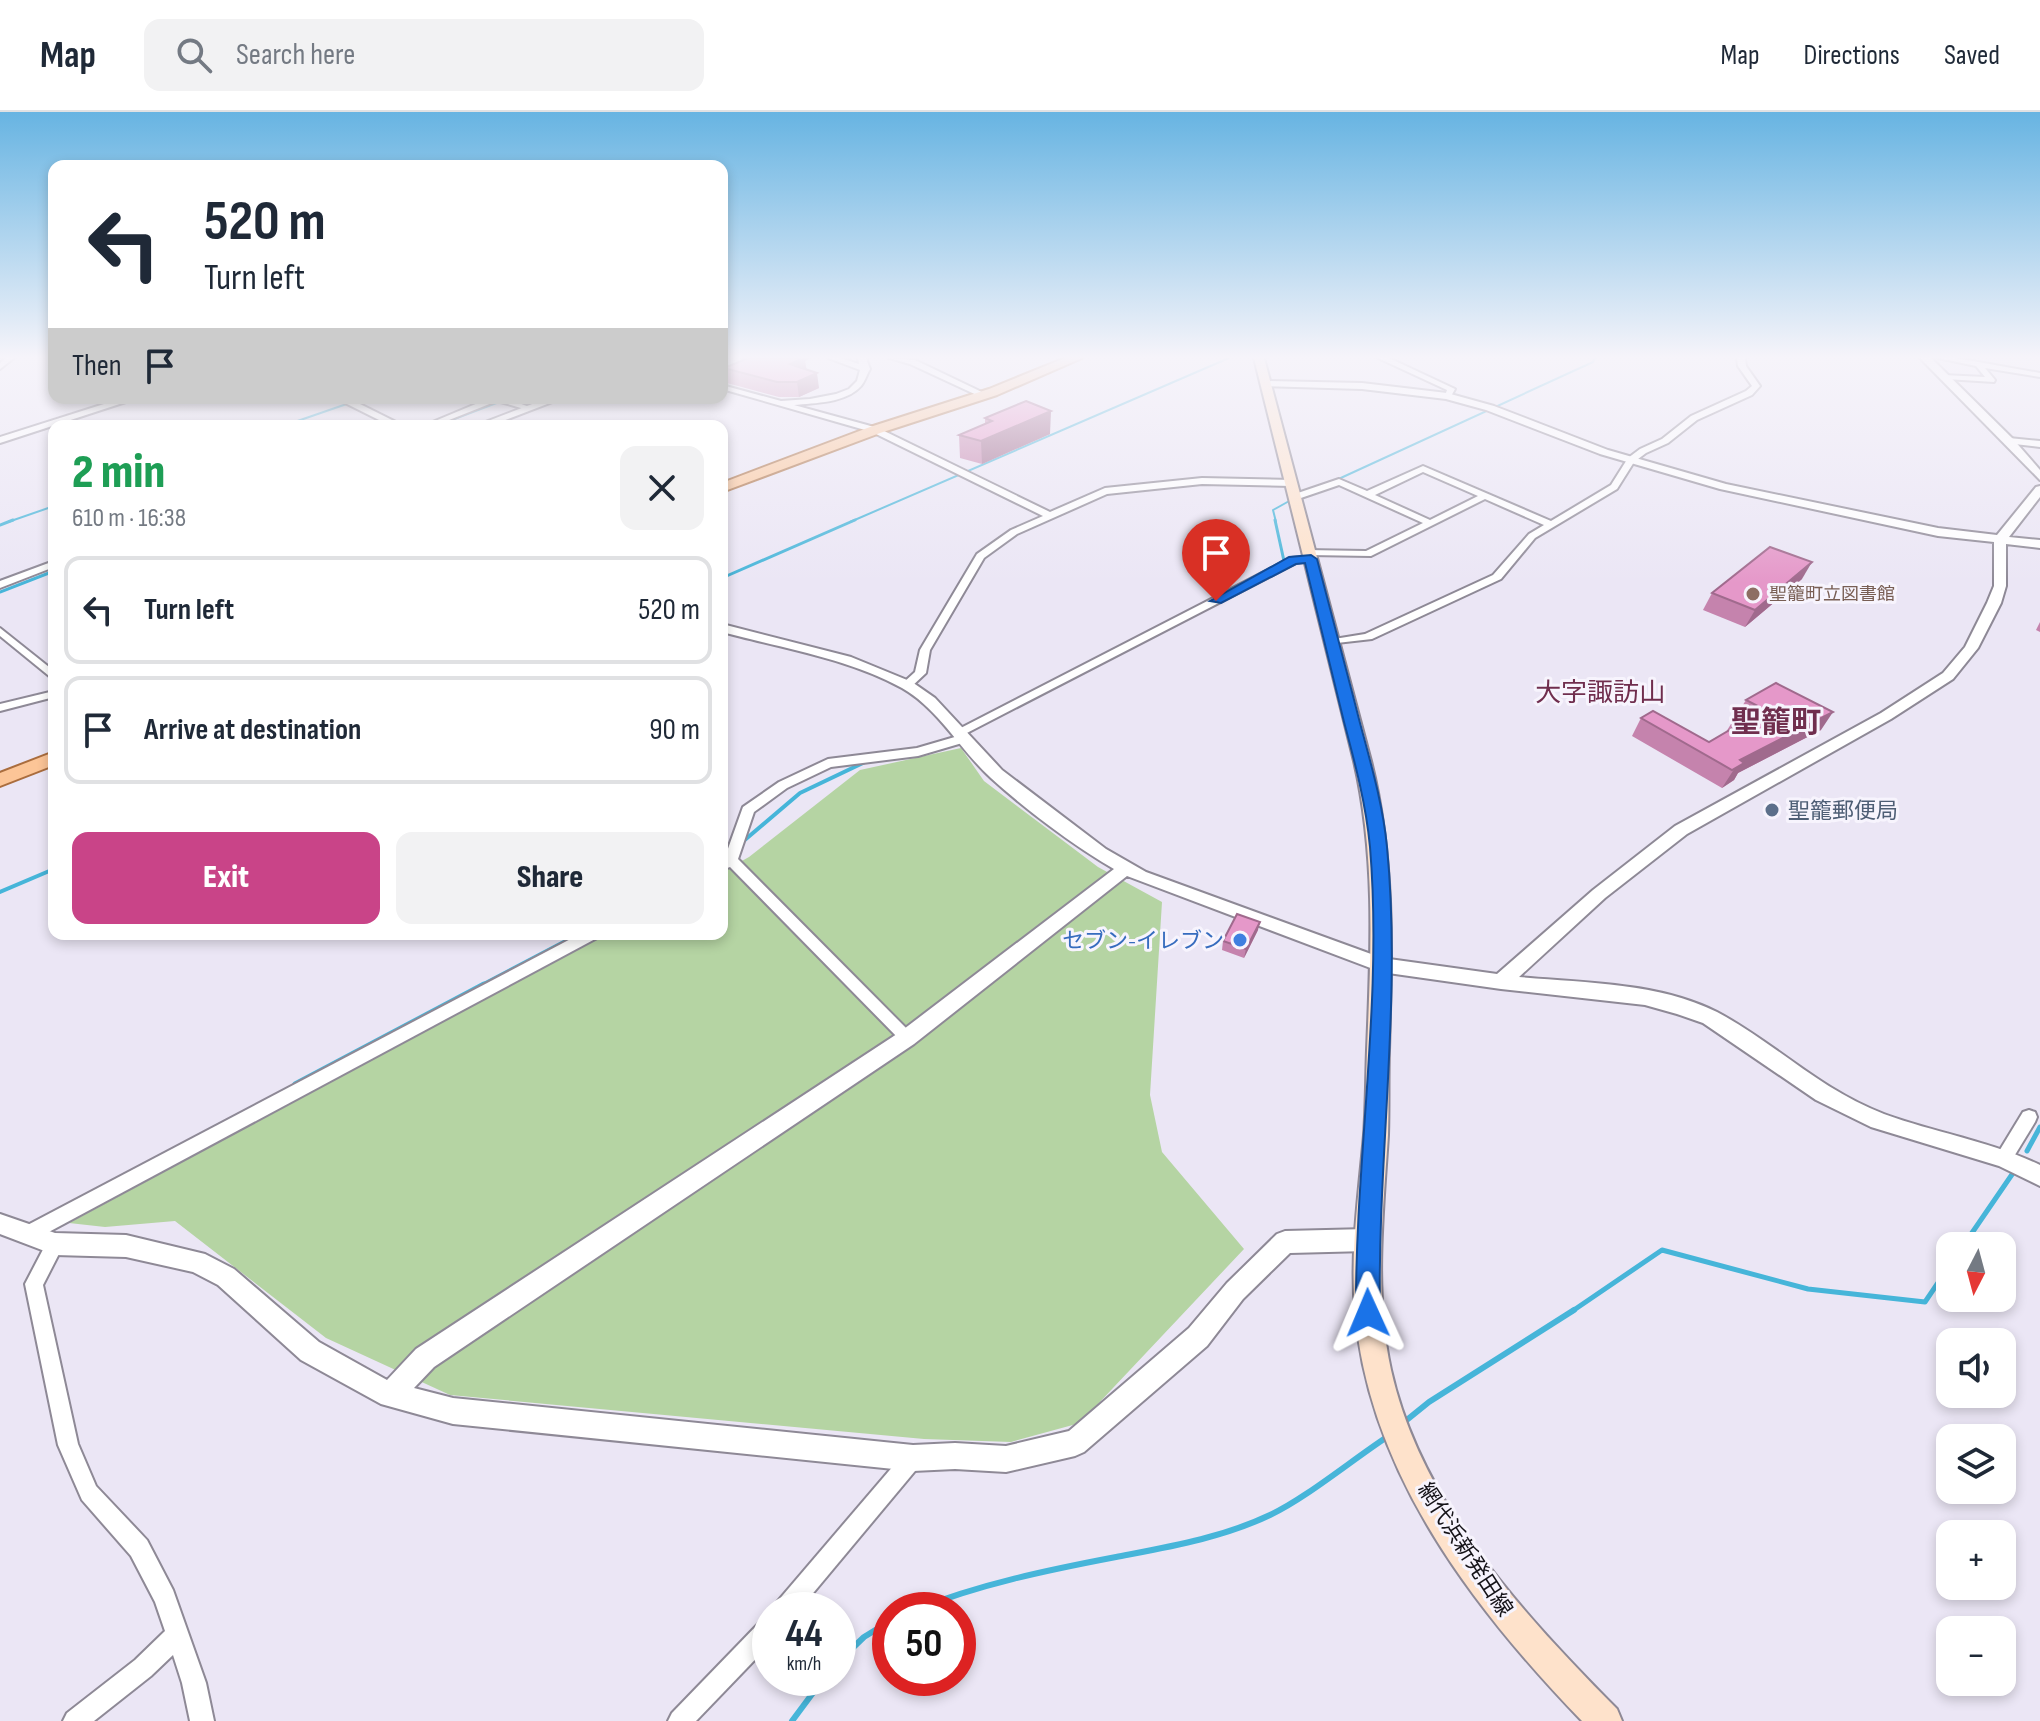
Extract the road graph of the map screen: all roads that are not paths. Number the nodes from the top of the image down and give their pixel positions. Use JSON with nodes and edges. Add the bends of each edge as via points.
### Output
{"nodes":[{"id":1,"x":22,"y":433,"type":"edge"},
{"id":2,"x":867,"y":433,"type":"edge"},
{"id":3,"x":881,"y":433,"type":"edge"},
{"id":4,"x":1279,"y":433,"type":"edge"},
{"id":5,"x":1558,"y":433,"type":"edge"},
{"id":6,"x":1675,"y":433,"type":"edge"},
{"id":7,"x":2001,"y":433,"type":"edge"},
{"id":8,"x":0,"y":440,"type":"edge"},
{"id":9,"x":2009,"y":441,"type":"junction"},
{"id":10,"x":2040,"y":444,"type":"edge"},
{"id":11,"x":1631,"y":460,"type":"junction"},
{"id":12,"x":2040,"y":477,"type":"edge"},
{"id":13,"x":728,"y":486,"type":"edge"},
{"id":14,"x":2040,"y":489,"type":"edge"},
{"id":15,"x":1293,"y":490,"type":"junction"},
{"id":16,"x":1367,"y":495,"type":"junction"},
{"id":17,"x":1485,"y":496,"type":"junction"},
{"id":18,"x":1047,"y":514,"type":"junction"},
{"id":19,"x":1430,"y":523,"type":"junction"},
{"id":20,"x":1551,"y":524,"type":"junction"},
{"id":21,"x":2000,"y":540,"type":"junction"},
{"id":22,"x":2040,"y":544,"type":"edge"},
{"id":23,"x":1310,"y":555,"type":"junction"},
{"id":24,"x":48,"y":566,"type":"edge"},
{"id":25,"x":0,"y":585,"type":"edge"},
{"id":26,"x":728,"y":630,"type":"edge"},
{"id":27,"x":0,"y":631,"type":"edge"},
{"id":28,"x":1332,"y":642,"type":"junction"},
{"id":29,"x":48,"y":672,"type":"edge"},
{"id":30,"x":907,"y":685,"type":"junction"},
{"id":31,"x":48,"y":696,"type":"edge"},
{"id":32,"x":0,"y":708,"type":"edge"},
{"id":33,"x":962,"y":735,"type":"junction"},
{"id":34,"x":48,"y":760,"type":"edge"},
{"id":35,"x":0,"y":780,"type":"edge"},
{"id":36,"x":728,"y":860,"type":"edge"},
{"id":37,"x":728,"y":864,"type":"edge"},
{"id":38,"x":1126,"y":868,"type":"junction"},
{"id":39,"x":581,"y":940,"type":"edge"},
{"id":40,"x":1381,"y":965,"type":"junction"},
{"id":41,"x":1501,"y":982,"type":"junction"},
{"id":42,"x":907,"y":1038,"type":"junction"},
{"id":43,"x":2029,"y":1117,"type":"dead end"},
{"id":44,"x":2004,"y":1158,"type":"junction"},
{"id":45,"x":2040,"y":1176,"type":"edge"},
{"id":46,"x":0,"y":1224,"type":"edge"},
{"id":47,"x":26,"y":1235,"type":"junction"},
{"id":48,"x":1367,"y":1240,"type":"junction"},
{"id":49,"x":55,"y":1244,"type":"junction"},
{"id":50,"x":390,"y":1395,"type":"junction"},
{"id":51,"x":913,"y":1458,"type":"junction"},
{"id":52,"x":800,"y":1592,"type":"edge"},
{"id":53,"x":177,"y":1635,"type":"junction"},
{"id":54,"x":752,"y":1647,"type":"edge"},
{"id":55,"x":75,"y":1721,"type":"edge"},
{"id":56,"x":202,"y":1721,"type":"edge"},
{"id":57,"x":680,"y":1721,"type":"edge"},
{"id":58,"x":1605,"y":1721,"type":"edge"}],
"edges":[{"from":1,"to":8,"type":"street"},
{"from":2,"to":13,"type":"main road"},
{"from":3,"to":18,"type":"street"},
{"from":4,"to":15,"type":"main road","name":"網代浜新発田線"},
{"from":5,"to":11,"type":"street"},
{"from":6,"to":11,"type":"street"},
{"from":7,"to":9,"type":"street"},
{"from":9,"to":10,"type":"street"},
{"from":9,"to":12,"type":"street"},
{"from":11,"to":20,"type":"street","via":[[1614,487]]},
{"from":11,"to":21,"type":"street","via":[[1777,499]]},
{"from":14,"to":21,"type":"street"},
{"from":15,"to":16,"type":"street","via":[[1337,482]]},
{"from":15,"to":18,"type":"street","via":[[1202,481],[1105,491]]},
{"from":15,"to":23,"type":"main road","name":"網代浜新発田線"},
{"from":16,"to":17,"type":"street","via":[[1423,469]]},
{"from":16,"to":19,"type":"street"},
{"from":17,"to":19,"type":"street"},
{"from":17,"to":20,"type":"street"},
{"from":18,"to":30,"type":"street","via":[[980,556],[925,650],[920,673]]},
{"from":19,"to":23,"type":"street","via":[[1368,554]]},
{"from":20,"to":28,"type":"street","via":[[1532,536],[1497,577],[1368,637]]},
{"from":21,"to":22,"type":"street"},
{"from":21,"to":41,"type":"street","via":[[2000,586],[1994,603],[1971,648],[1948,676],[1681,830],[1599,894]]},
{"from":23,"to":28,"type":"main road","name":"網代浜新発田線"},
{"from":23,"to":33,"type":"street"},
{"from":24,"to":25,"type":"street"},
{"from":26,"to":30,"type":"street","via":[[846,660]]},
{"from":27,"to":29,"type":"street"},
{"from":28,"to":40,"type":"main road","name":"網代浜新発田線","via":[[1376,832]]},
{"from":30,"to":33,"type":"street"},
{"from":31,"to":32,"type":"street"},
{"from":33,"to":36,"type":"street","via":[[918,752],[828,763],[783,785],[748,810]]},
{"from":33,"to":38,"type":"street","via":[[996,774]]},
{"from":34,"to":35,"type":"main road"},
{"from":37,"to":42,"type":"street"},
{"from":38,"to":40,"type":"street","via":[[1167,888]]},
{"from":38,"to":42,"type":"street"},
{"from":39,"to":47,"type":"street"},
{"from":40,"to":41,"type":"street"},
{"from":40,"to":48,"type":"main road","name":"網代浜新発田線"},
{"from":41,"to":44,"type":"street","via":[[1645,997],[1681,1007],[1710,1018],[1823,1094],[1878,1121]]},
{"from":42,"to":50,"type":"street","via":[[425,1358]]},
{"from":43,"to":44,"type":"street"},
{"from":44,"to":45,"type":"street"},
{"from":46,"to":47,"type":"street"},
{"from":47,"to":49,"type":"street"},
{"from":48,"to":51,"type":"street","via":[[1285,1242],[1198,1337],[1075,1443],[1006,1459]]},
{"from":48,"to":58,"type":"main road","name":"網代浜新発田線","via":[[1368,1313],[1378,1375],[1428,1496],[1526,1639]]},
{"from":49,"to":50,"type":"street","via":[[126,1246],[197,1262],[226,1277],[310,1351]]},
{"from":49,"to":53,"type":"street","via":[[34,1284],[68,1445],[89,1493],[139,1548]]},
{"from":50,"to":51,"type":"street","via":[[453,1411]]},
{"from":51,"to":52,"type":"street"},
{"from":53,"to":55,"type":"street"},
{"from":53,"to":56,"type":"street"},
{"from":54,"to":57,"type":"street"}]}
